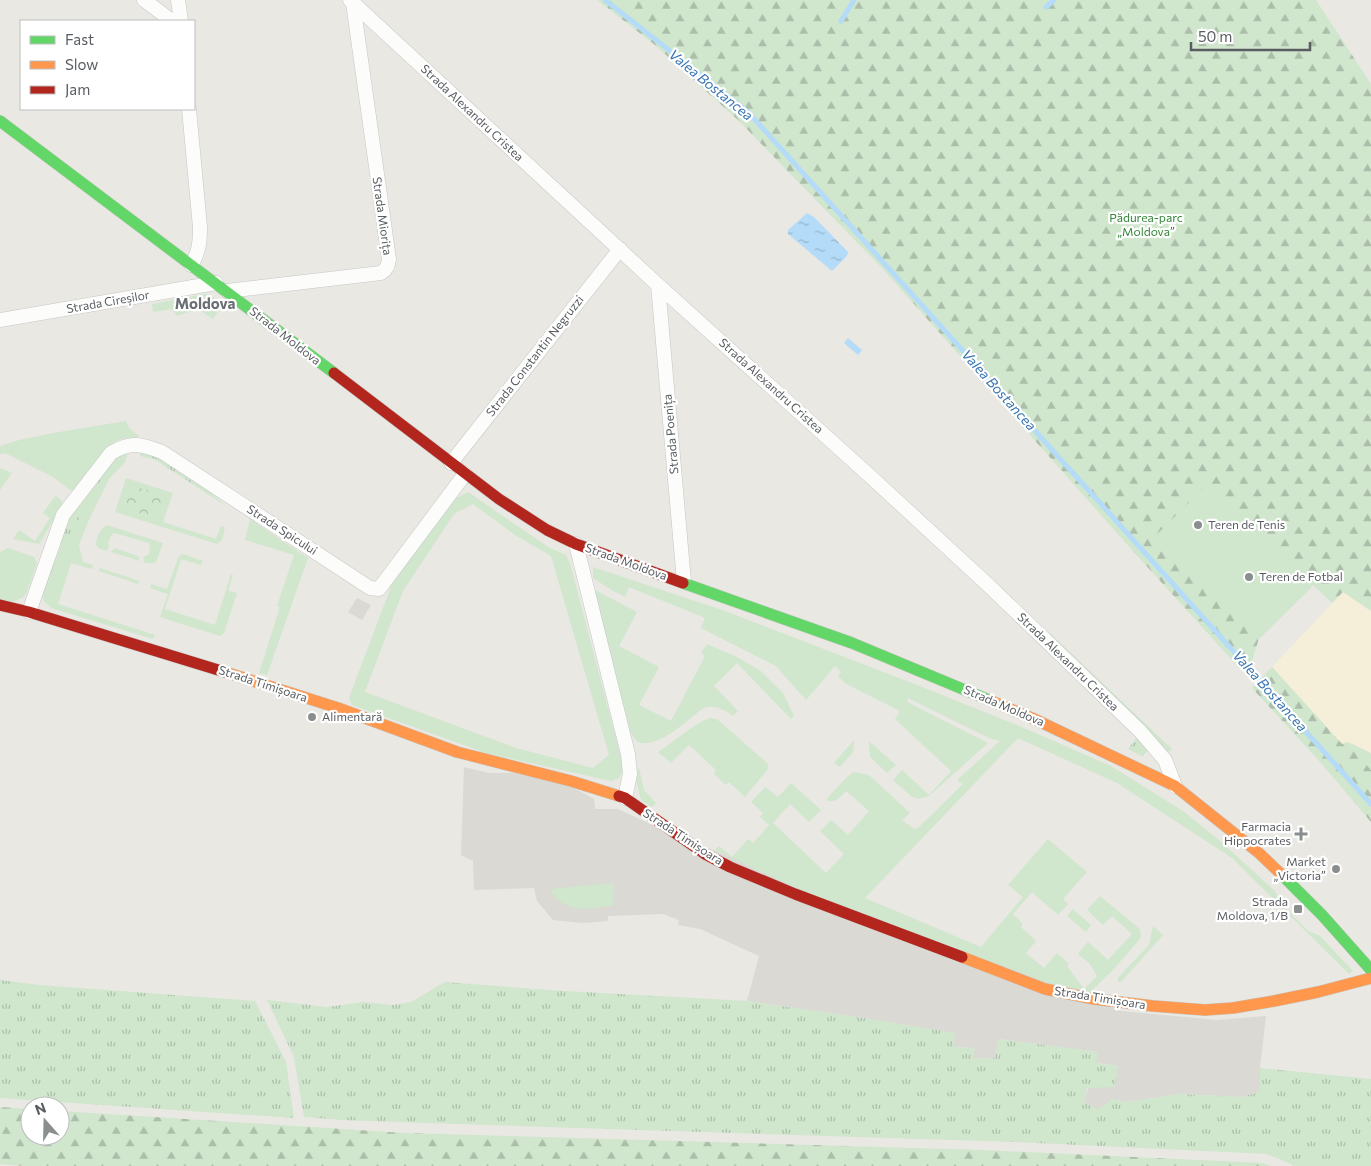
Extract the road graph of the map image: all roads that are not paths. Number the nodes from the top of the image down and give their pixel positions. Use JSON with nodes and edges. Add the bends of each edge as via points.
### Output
{"nodes":[{"id":1,"x":144,"y":0,"type":"edge"},
{"id":2,"x":178,"y":0,"type":"edge"},
{"id":3,"x":351,"y":2,"type":"edge"},
{"id":4,"x":171,"y":20,"type":"edge"},
{"id":5,"x":181,"y":20,"type":"edge"},
{"id":6,"x":189,"y":110,"type":"edge"},
{"id":7,"x":0,"y":121,"type":"edge"},
{"id":8,"x":620,"y":249,"type":"junction"},
{"id":9,"x":191,"y":266,"type":"junction"},
{"id":10,"x":658,"y":285,"type":"junction"},
{"id":11,"x":222,"y":287,"type":"junction"},
{"id":12,"x":0,"y":320,"type":"edge"},
{"id":13,"x":451,"y":463,"type":"junction"},
{"id":14,"x":465,"y":474,"type":"junction"},
{"id":15,"x":576,"y":544,"type":"junction"},
{"id":16,"x":684,"y":582,"type":"junction"},
{"id":17,"x":0,"y":605,"type":"edge"},
{"id":18,"x":29,"y":612,"type":"junction"},
{"id":19,"x":1175,"y":786,"type":"junction"},
{"id":20,"x":625,"y":798,"type":"junction"},
{"id":21,"x":1371,"y":970,"type":"edge"},
{"id":22,"x":1371,"y":978,"type":"edge"}],
"edges":[{"from":1,"to":4,"type":"street"},
{"from":2,"to":5,"type":"street"},
{"from":3,"to":8,"type":"street","name":"Strada Alexandru Cristea"},
{"from":3,"to":11,"type":"street","name":"Strada Miorița","via":[[388,266],[381,273],[374,274]]},
{"from":6,"to":9,"type":"street","via":[[200,228],[200,244]]},
{"from":7,"to":9,"type":"street","name":"Strada Moldova"},
{"from":8,"to":10,"type":"street","name":"Strada Alexandru Cristea"},
{"from":8,"to":13,"type":"street","name":"Strada Constantin Negruzzi"},
{"from":9,"to":11,"type":"street","name":"Strada Moldova"},
{"from":10,"to":16,"type":"street","name":"Strada Poenița"},
{"from":10,"to":19,"type":"street","name":"Strada Alexandru Cristea","via":[[986,583],[1140,731],[1165,760]]},
{"from":11,"to":12,"type":"street","name":"Strada Cireșilor"},
{"from":11,"to":13,"type":"street","name":"Strada Moldova"},
{"from":13,"to":14,"type":"street","name":"Strada Moldova"},
{"from":14,"to":15,"type":"street","name":"Strada Moldova","via":[[521,514]]},
{"from":14,"to":18,"type":"street","name":"Strada Spicului","via":[[379,589],[370,588],[162,452],[132,444],[120,447],[110,453],[63,516]]},
{"from":15,"to":16,"type":"street","name":"Strada Moldova"},
{"from":15,"to":20,"type":"street","name":"Strada Moldova","via":[[628,754],[630,774]]},
{"from":16,"to":19,"type":"street","name":"Strada Moldova","via":[[870,650],[1032,718]]},
{"from":17,"to":18,"type":"street","name":"Strada Timișoara"},
{"from":18,"to":20,"type":"street","name":"Strada Timișoara","via":[[338,708],[457,752]]},
{"from":19,"to":21,"type":"street","name":"Strada Moldova","via":[[1259,853],[1322,915]]},
{"from":20,"to":22,"type":"street","name":"Strada Timișoara","via":[[705,854],[730,867],[1045,989],[1101,1000],[1205,1010],[1233,1008]]}]}
